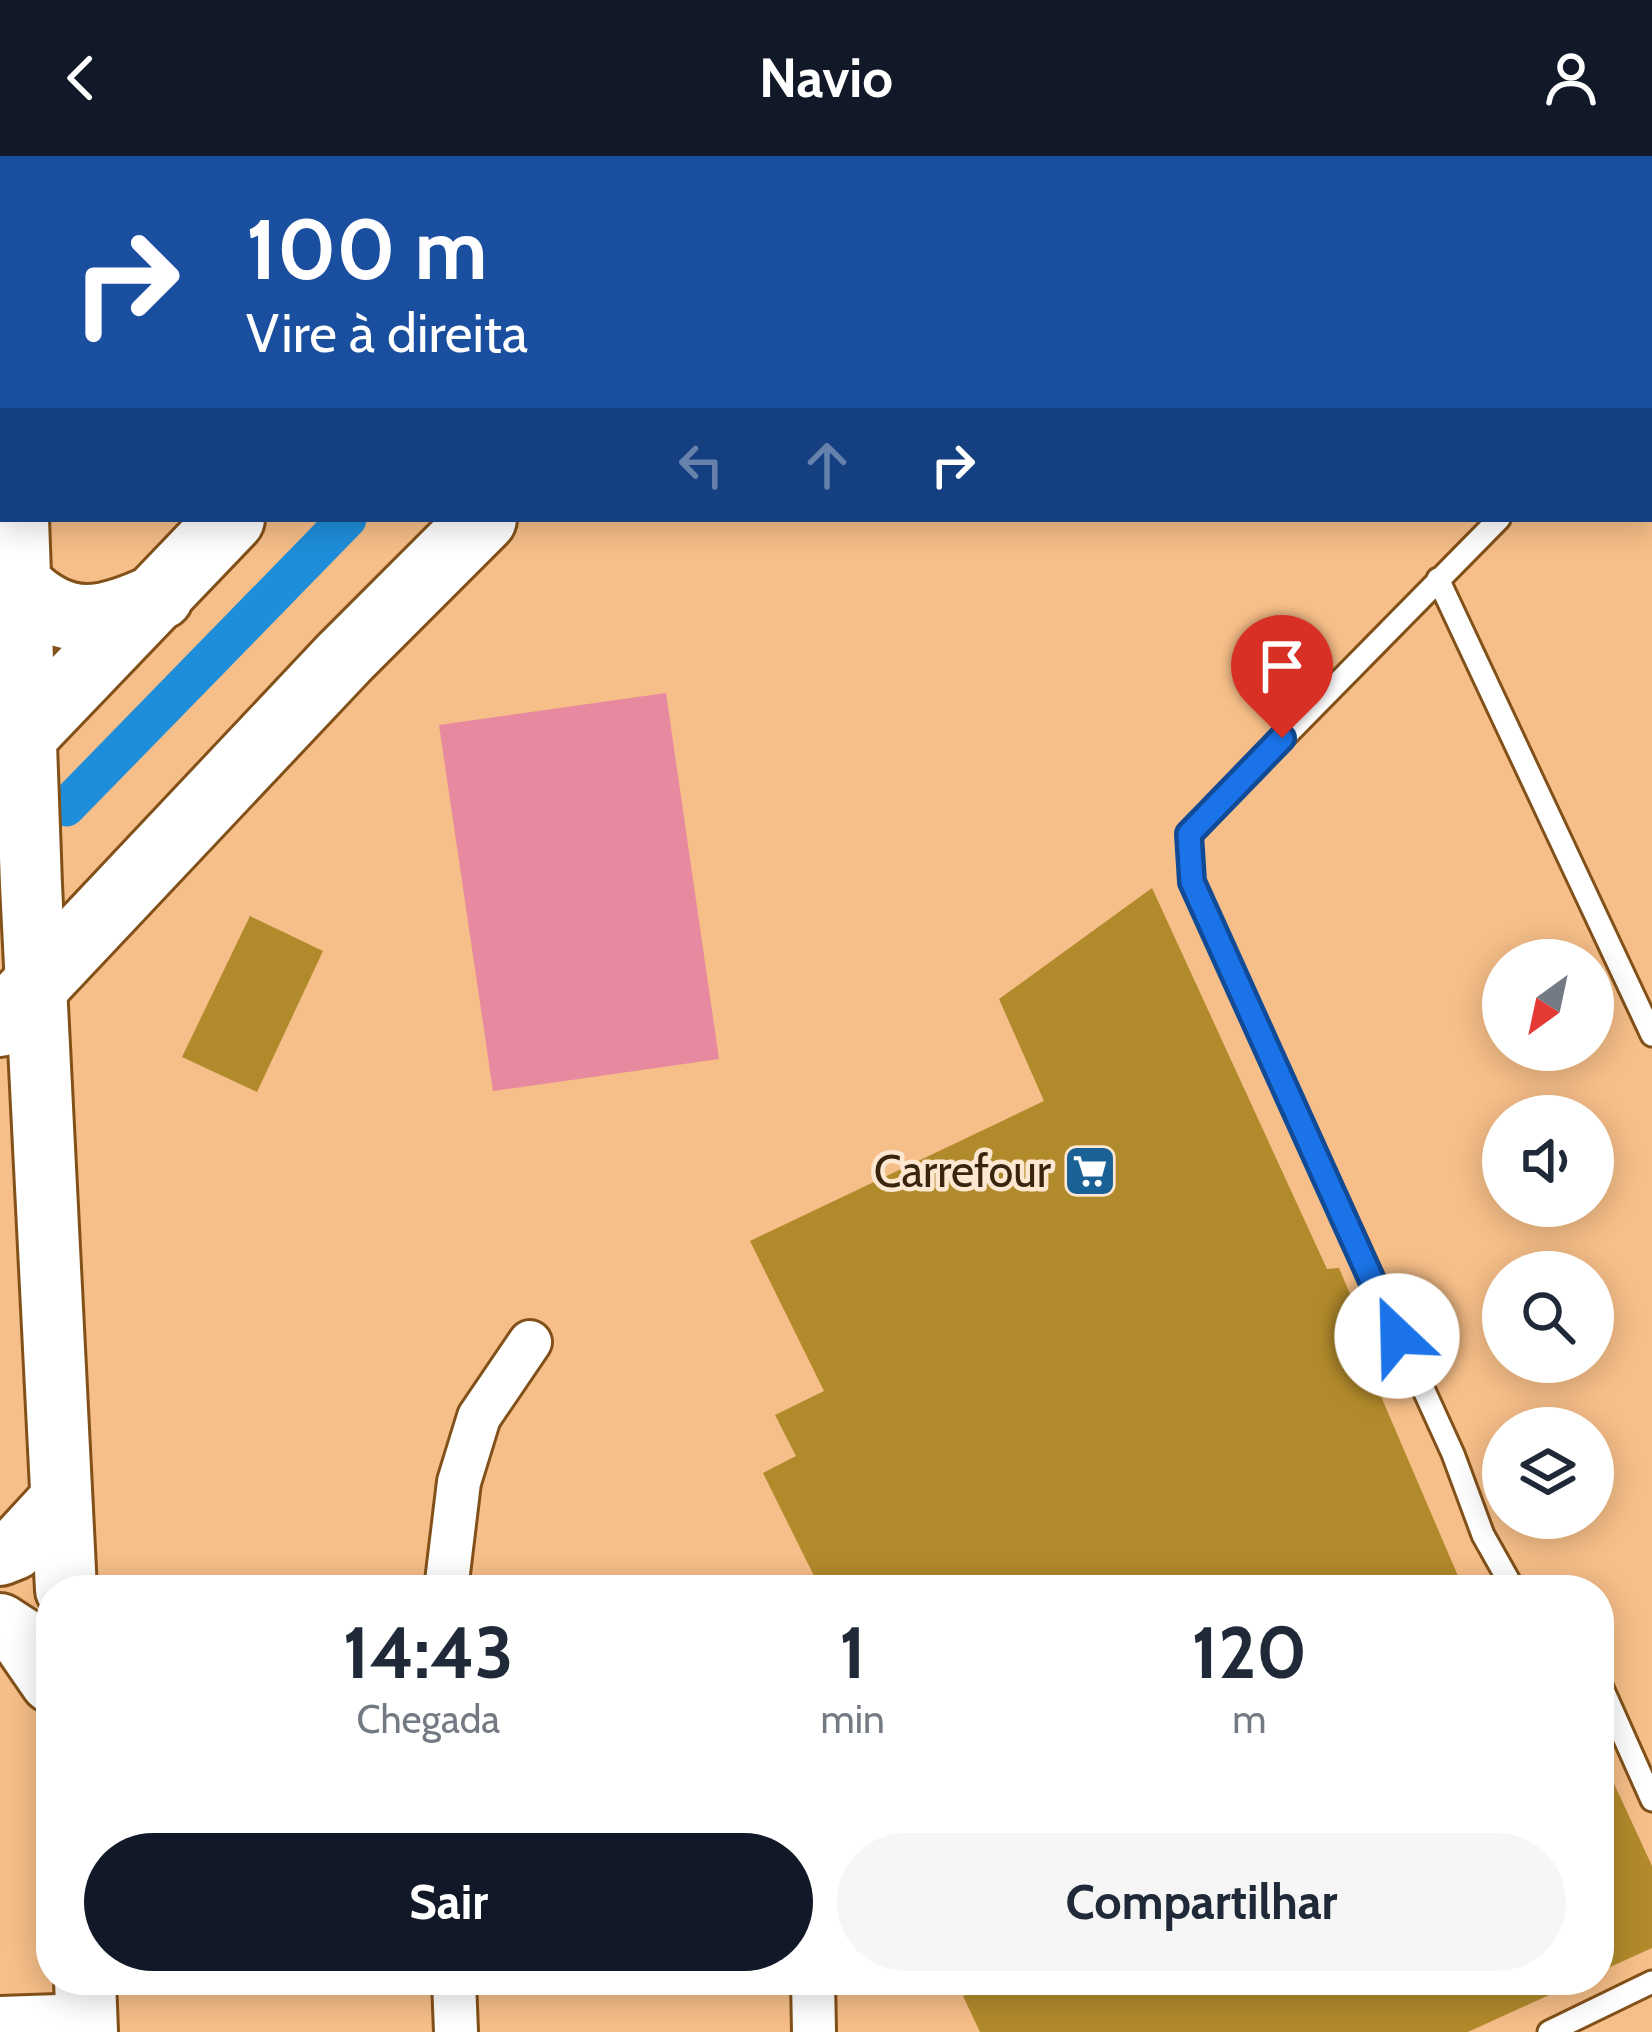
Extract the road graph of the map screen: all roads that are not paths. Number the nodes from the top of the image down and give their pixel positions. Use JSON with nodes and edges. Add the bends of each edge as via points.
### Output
{"nodes":[{"id":1,"x":18,"y":522,"type":"edge"},
{"id":2,"x":228,"y":522,"type":"edge"},
{"id":3,"x":480,"y":522,"type":"edge"},
{"id":4,"x":1496,"y":522,"type":"edge"},
{"id":5,"x":1438,"y":579,"type":"junction"},
{"id":6,"x":20,"y":586,"type":"junction"},
{"id":7,"x":160,"y":596,"type":"junction"},
{"id":8,"x":12,"y":747,"type":"edge"},
{"id":9,"x":18,"y":1004,"type":"edge"},
{"id":10,"x":1652,"y":1035,"type":"edge"},
{"id":11,"x":530,"y":1342,"type":"dead end"},
{"id":12,"x":60,"y":1500,"type":"junction"},
{"id":13,"x":0,"y":1555,"type":"edge"},
{"id":14,"x":65,"y":1575,"type":"edge"},
{"id":15,"x":448,"y":1575,"type":"edge"},
{"id":16,"x":1506,"y":1575,"type":"edge"},
{"id":17,"x":0,"y":1624,"type":"edge"},
{"id":18,"x":36,"y":1660,"type":"edge"},
{"id":19,"x":1614,"y":1715,"type":"edge"},
{"id":20,"x":1652,"y":1800,"type":"edge"},
{"id":21,"x":1652,"y":1982,"type":"edge"},
{"id":22,"x":455,"y":1995,"type":"edge"},
{"id":23,"x":813,"y":1995,"type":"edge"},
{"id":24,"x":86,"y":2009,"type":"edge"},
{"id":25,"x":0,"y":2018,"type":"edge"},
{"id":26,"x":456,"y":2032,"type":"edge"},
{"id":27,"x":814,"y":2032,"type":"edge"},
{"id":28,"x":1549,"y":2032,"type":"edge"}],
"edges":[{"from":1,"to":6,"type":"main road"},
{"from":2,"to":7,"type":"main road"},
{"from":3,"to":9,"type":"main road"},
{"from":4,"to":5,"type":"lane"},
{"from":5,"to":10,"type":"lane"},
{"from":5,"to":16,"type":"lane","via":[[1189,834],[1187,852],[1192,882]]},
{"from":6,"to":7,"type":"main road","via":[[66,617],[127,611]]},
{"from":6,"to":8,"type":"main road"},
{"from":7,"to":8,"type":"main road"},
{"from":8,"to":9,"type":"main road"},
{"from":9,"to":12,"type":"main road"},
{"from":11,"to":15,"type":"street","via":[[479,1417],[459,1482]]},
{"from":12,"to":13,"type":"main road"},
{"from":12,"to":14,"type":"main road"},
{"from":17,"to":18,"type":"main road"},
{"from":19,"to":20,"type":"lane"},
{"from":21,"to":28,"type":"lane"},
{"from":22,"to":26,"type":"street"},
{"from":23,"to":27,"type":"street"},
{"from":24,"to":25,"type":"street"}]}
